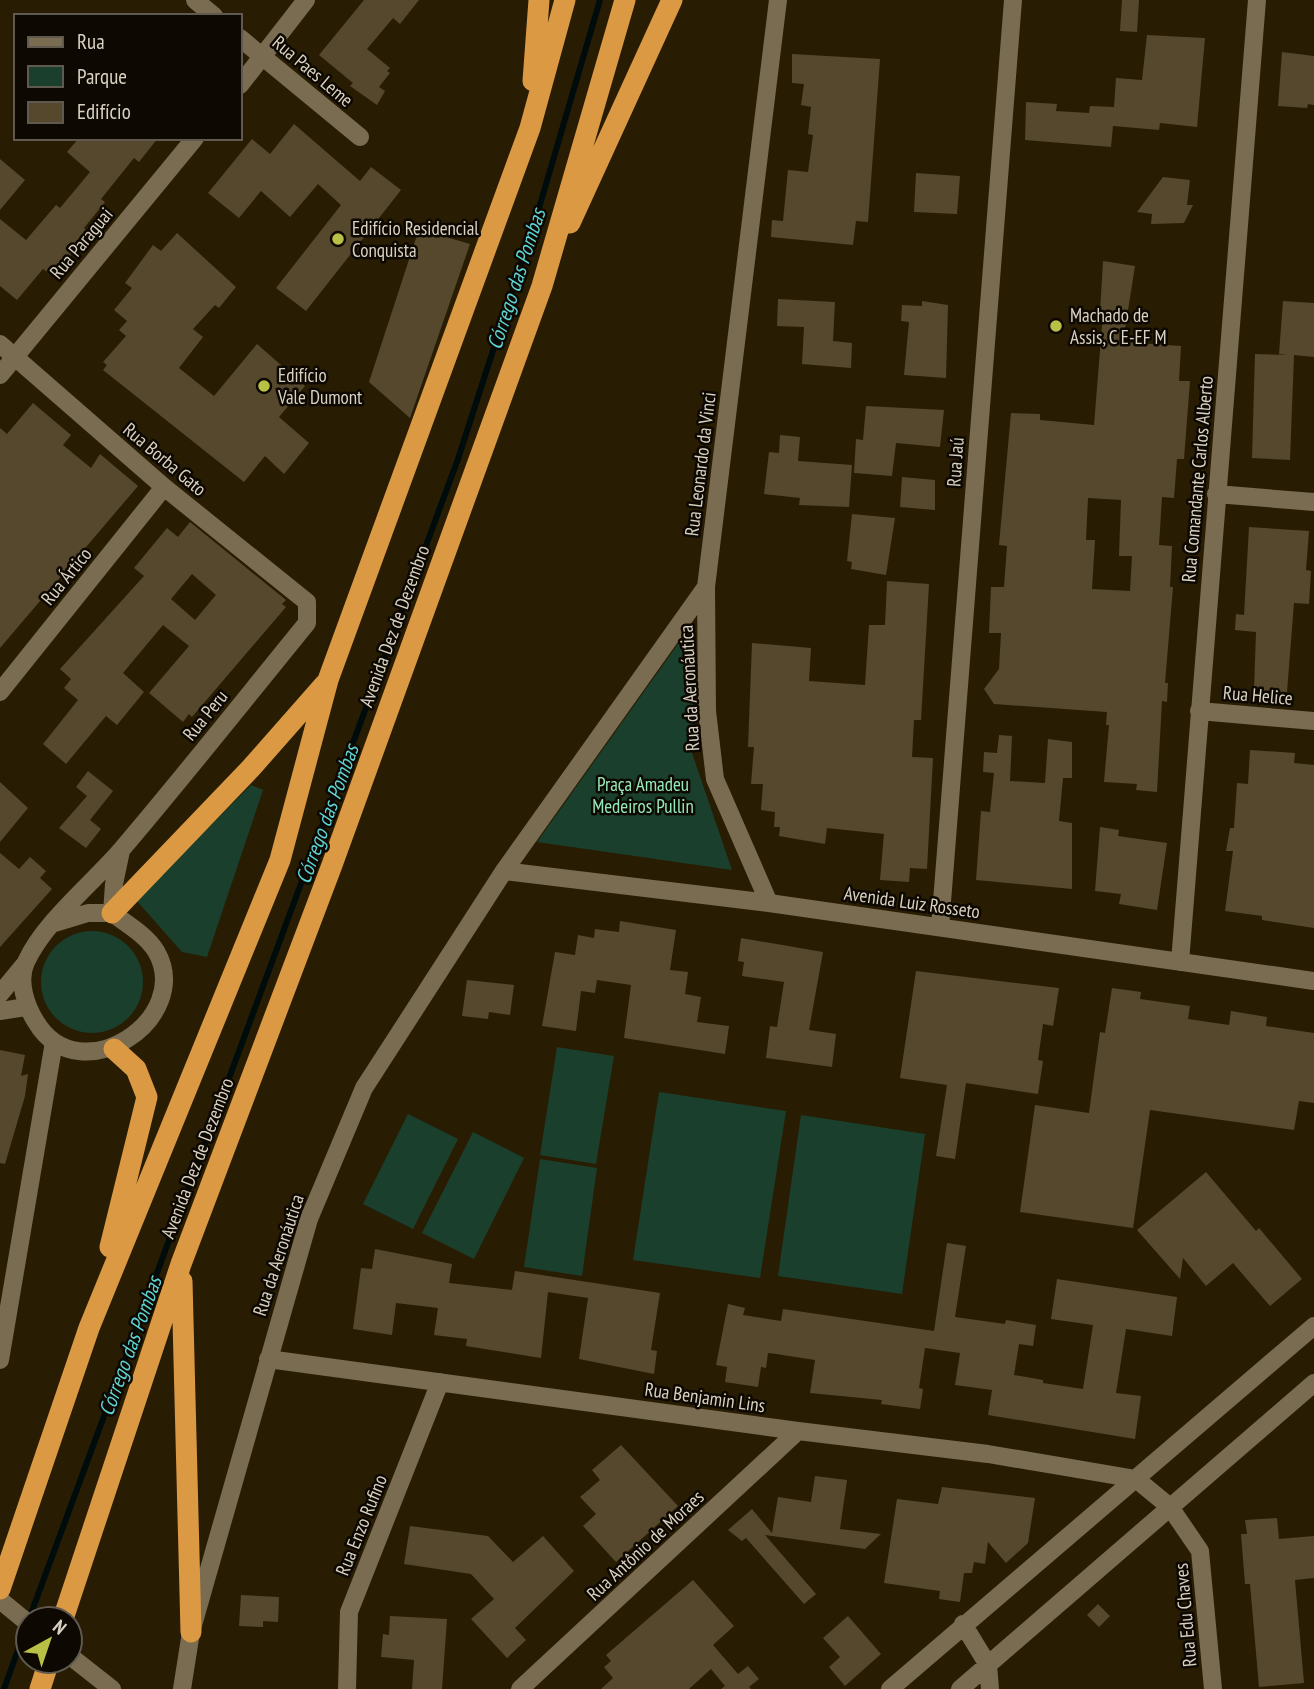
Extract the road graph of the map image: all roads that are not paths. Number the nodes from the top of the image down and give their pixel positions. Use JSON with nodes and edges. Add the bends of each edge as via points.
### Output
{"nodes":[{"id":1,"x":195,"y":0,"type":"edge"},
{"id":2,"x":306,"y":0,"type":"edge"},
{"id":3,"x":539,"y":0,"type":"edge"},
{"id":4,"x":565,"y":0,"type":"edge"},
{"id":5,"x":625,"y":0,"type":"edge"},
{"id":6,"x":672,"y":0,"type":"edge"},
{"id":7,"x":778,"y":0,"type":"edge"},
{"id":8,"x":1013,"y":0,"type":"edge"},
{"id":9,"x":1257,"y":0,"type":"edge"},
{"id":10,"x":212,"y":14,"type":"edge"},
{"id":11,"x":242,"y":40,"type":"edge"},
{"id":12,"x":263,"y":57,"type":"junction"},
{"id":13,"x":242,"y":83,"type":"edge"},
{"id":14,"x":530,"y":128,"type":"junction"},
{"id":15,"x":360,"y":137,"type":"dead end"},
{"id":16,"x":193,"y":140,"type":"edge"},
{"id":17,"x":542,"y":286,"type":"junction"},
{"id":18,"x":0,"y":344,"type":"edge"},
{"id":19,"x":14,"y":357,"type":"junction"},
{"id":20,"x":0,"y":375,"type":"edge"},
{"id":21,"x":164,"y":487,"type":"junction"},
{"id":22,"x":1216,"y":494,"type":"junction"},
{"id":23,"x":1314,"y":502,"type":"edge"},
{"id":24,"x":706,"y":587,"type":"junction"},
{"id":25,"x":307,"y":602,"type":"joint"},
{"id":26,"x":328,"y":680,"type":"junction"},
{"id":27,"x":0,"y":692,"type":"edge"},
{"id":28,"x":1199,"y":711,"type":"junction"},
{"id":29,"x":1314,"y":721,"type":"edge"},
{"id":30,"x":121,"y":850,"type":"junction"},
{"id":31,"x":504,"y":871,"type":"junction"},
{"id":32,"x":769,"y":903,"type":"junction"},
{"id":33,"x":112,"y":913,"type":"junction"},
{"id":34,"x":55,"y":923,"type":"junction"},
{"id":35,"x":940,"y":927,"type":"junction"},
{"id":36,"x":1180,"y":962,"type":"junction"},
{"id":37,"x":24,"y":965,"type":"junction"},
{"id":38,"x":1314,"y":981,"type":"edge"},
{"id":39,"x":0,"y":994,"type":"edge"},
{"id":40,"x":26,"y":1007,"type":"junction"},
{"id":41,"x":0,"y":1011,"type":"edge"},
{"id":42,"x":54,"y":1042,"type":"junction"},
{"id":43,"x":114,"y":1049,"type":"junction"},
{"id":44,"x":181,"y":1264,"type":"junction"},
{"id":45,"x":1314,"y":1325,"type":"edge"},
{"id":46,"x":89,"y":1328,"type":"junction"},
{"id":47,"x":268,"y":1359,"type":"junction"},
{"id":48,"x":0,"y":1360,"type":"edge"},
{"id":49,"x":440,"y":1382,"type":"junction"},
{"id":50,"x":1314,"y":1382,"type":"edge"},
{"id":51,"x":798,"y":1431,"type":"junction"},
{"id":52,"x":1136,"y":1479,"type":"junction"},
{"id":53,"x":1170,"y":1507,"type":"junction"},
{"id":54,"x":0,"y":1589,"type":"edge"},
{"id":55,"x":0,"y":1600,"type":"edge"},
{"id":56,"x":68,"y":1605,"type":"edge"},
{"id":57,"x":14,"y":1612,"type":"edge"},
{"id":58,"x":963,"y":1624,"type":"junction"},
{"id":59,"x":191,"y":1632,"type":"junction"},
{"id":60,"x":988,"y":1665,"type":"junction"},
{"id":61,"x":84,"y":1667,"type":"edge"},
{"id":62,"x":112,"y":1689,"type":"edge"},
{"id":63,"x":182,"y":1689,"type":"edge"},
{"id":64,"x":346,"y":1689,"type":"edge"},
{"id":65,"x":520,"y":1689,"type":"edge"},
{"id":66,"x":890,"y":1689,"type":"edge"},
{"id":67,"x":960,"y":1689,"type":"edge"},
{"id":68,"x":990,"y":1689,"type":"edge"},
{"id":69,"x":1213,"y":1689,"type":"edge"}],
"edges":[{"from":1,"to":10,"type":"street"},
{"from":2,"to":12,"type":"street"},
{"from":3,"to":14,"type":"highway"},
{"from":4,"to":14,"type":"highway","name":"Avenida Dez de Dezembro"},
{"from":5,"to":17,"type":"highway","name":"Avenida Dez de Dezembro"},
{"from":6,"to":17,"type":"highway"},
{"from":7,"to":24,"type":"street","name":"Rua Leonardo da Vinci"},
{"from":8,"to":35,"type":"street","name":"Rua Jaú"},
{"from":9,"to":22,"type":"street","name":"Rua Comandante Carlos Alberto"},
{"from":11,"to":12,"type":"street","name":"Rua Paes Leme"},
{"from":12,"to":13,"type":"street"},
{"from":12,"to":15,"type":"street","name":"Rua Paes Leme"},
{"from":14,"to":26,"type":"highway","name":"Avenida Dez de Dezembro"},
{"from":16,"to":19,"type":"street","name":"Rua Paraguai"},
{"from":17,"to":44,"type":"highway","name":"Avenida Dez de Dezembro"},
{"from":18,"to":19,"type":"street","name":"Rua Borba Gato"},
{"from":19,"to":20,"type":"street","name":"Rua Paraguai"},
{"from":19,"to":21,"type":"street","name":"Rua Borba Gato"},
{"from":21,"to":25,"type":"street","name":"Rua Borba Gato"},
{"from":21,"to":27,"type":"street","name":"Rua Ártico"},
{"from":22,"to":23,"type":"street"},
{"from":22,"to":28,"type":"street","name":"Rua Comandante Carlos Alberto"},
{"from":24,"to":31,"type":"street","name":"Rua Leonardo da Vinci"},
{"from":24,"to":32,"type":"street","name":"Rua da Aeronáutica","via":[[707,712],[715,779]]},
{"from":25,"to":30,"type":"street","name":"Rua Peru","via":[[307,623]]},
{"from":26,"to":33,"type":"highway"},
{"from":26,"to":46,"type":"highway","name":"Avenida Dez de Dezembro","via":[[280,859]]},
{"from":28,"to":29,"type":"street","name":"Rua Helice"},
{"from":28,"to":36,"type":"street","name":"Rua Comandante Carlos Alberto"},
{"from":30,"to":33,"type":"street","name":"Rua Peru"},
{"from":30,"to":34,"type":"street","name":"Rua Peru"},
{"from":31,"to":32,"type":"street","name":"Avenida Luiz Rosseto"},
{"from":31,"to":47,"type":"street","name":"Rua da Aeronáutica","via":[[364,1088],[309,1219]]},
{"from":32,"to":35,"type":"street","name":"Avenida Luiz Rosseto"},
{"from":33,"to":34,"type":"street","via":[[88,913]]},
{"from":33,"to":43,"type":"street","via":[[155,950],[163,970],[160,1001],[149,1020]]},
{"from":34,"to":37,"type":"street"},
{"from":35,"to":36,"type":"street","name":"Avenida Luiz Rosseto"},
{"from":36,"to":38,"type":"street","name":"Avenida Luiz Rosseto"},
{"from":37,"to":39,"type":"street"},
{"from":37,"to":40,"type":"street"},
{"from":40,"to":41,"type":"street"},
{"from":40,"to":42,"type":"street"},
{"from":42,"to":43,"type":"street","via":[[77,1050]]},
{"from":42,"to":48,"type":"street"},
{"from":43,"to":46,"type":"highway","via":[[136,1069],[147,1097]]},
{"from":44,"to":56,"type":"highway","name":"Avenida Dez de Dezembro"},
{"from":44,"to":59,"type":"highway"},
{"from":45,"to":52,"type":"street"},
{"from":46,"to":54,"type":"highway","name":"Avenida Dez de Dezembro"},
{"from":47,"to":49,"type":"street","name":"Rua Benjamin Lins"},
{"from":47,"to":59,"type":"street","name":"Rua da Aeronáutica"},
{"from":49,"to":51,"type":"street","name":"Rua Benjamin Lins"},
{"from":49,"to":64,"type":"street","name":"Rua Enzo Rufino","via":[[349,1612]]},
{"from":50,"to":53,"type":"street"},
{"from":51,"to":52,"type":"street","name":"Rua Benjamin Lins","via":[[988,1454]]},
{"from":51,"to":65,"type":"street","name":"Rua Antônio de Moraes"},
{"from":52,"to":53,"type":"street","name":"Rua Edu Chaves"},
{"from":52,"to":58,"type":"street"},
{"from":53,"to":60,"type":"street"},
{"from":53,"to":69,"type":"street","name":"Rua Edu Chaves","via":[[1200,1551]]},
{"from":55,"to":57,"type":"street"},
{"from":58,"to":60,"type":"street"},
{"from":58,"to":66,"type":"street"},
{"from":59,"to":63,"type":"street","name":"Rua da Aeronáutica"},
{"from":60,"to":67,"type":"street"},
{"from":60,"to":68,"type":"street"},
{"from":61,"to":62,"type":"street"}]}
